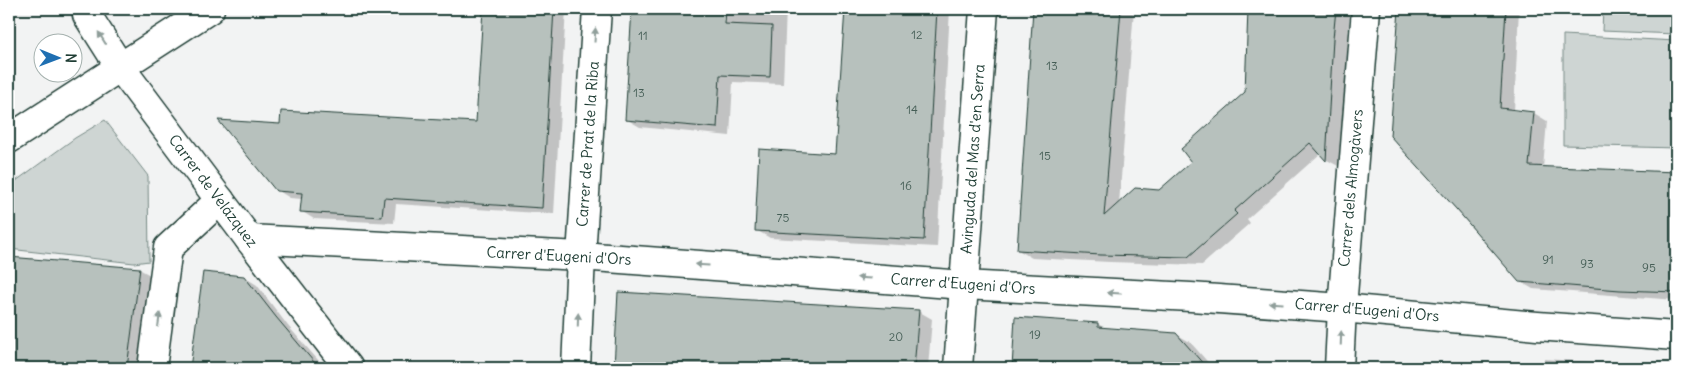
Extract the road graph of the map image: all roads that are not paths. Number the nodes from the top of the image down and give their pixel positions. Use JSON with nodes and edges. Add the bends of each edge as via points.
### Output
{"nodes":[{"id":1,"x":86,"y":9,"type":"edge"},
{"id":2,"x":210,"y":9,"type":"edge"},
{"id":3,"x":596,"y":9,"type":"edge"},
{"id":4,"x":984,"y":9,"type":"edge"},
{"id":5,"x":1366,"y":9,"type":"edge"},
{"id":6,"x":120,"y":67,"type":"junction"},
{"id":7,"x":9,"y":139,"type":"edge"},
{"id":8,"x":220,"y":200,"type":"junction"},
{"id":9,"x":249,"y":239,"type":"junction"},
{"id":10,"x":581,"y":256,"type":"junction"},
{"id":11,"x":964,"y":285,"type":"junction"},
{"id":12,"x":1342,"y":308,"type":"junction"},
{"id":13,"x":1676,"y":336,"type":"edge"},
{"id":14,"x":152,"y":368,"type":"edge"},
{"id":15,"x":349,"y":368,"type":"edge"},
{"id":16,"x":576,"y":368,"type":"edge"},
{"id":17,"x":958,"y":368,"type":"edge"},
{"id":18,"x":1339,"y":368,"type":"edge"}],
"edges":[{"from":6,"to":1,"type":"street","name":"Carrer de Velázquez","one_way":true},
{"from":2,"to":6,"type":"street"},
{"from":10,"to":3,"type":"street","name":"Carrer de Prat de la Riba","one_way":true},
{"from":4,"to":11,"type":"street","name":"Avinguda del Mas d'en Serra"},
{"from":5,"to":12,"type":"street","name":"Carrer dels Almogàvers"},
{"from":6,"to":7,"type":"street"},
{"from":6,"to":8,"type":"street","name":"Carrer de Velázquez"},
{"from":8,"to":9,"type":"street","name":"Carrer de Velázquez"},
{"from":14,"to":8,"type":"street","one_way":true,"via":[[168,248]]},
{"from":9,"to":10,"type":"street","name":"Carrer d'Eugeni d'Ors"},
{"from":9,"to":15,"type":"street","name":"Carrer de Velázquez"},
{"from":11,"to":10,"type":"street","name":"Carrer d'Eugeni d'Ors","one_way":true},
{"from":16,"to":10,"type":"street","name":"Carrer de Prat de la Riba","one_way":true},
{"from":12,"to":11,"type":"street","name":"Carrer d'Eugeni d'Ors","one_way":true},
{"from":11,"to":17,"type":"street","name":"Avinguda del Mas d'en Serra"},
{"from":12,"to":13,"type":"street","name":"Carrer d'Eugeni d'Ors"},
{"from":18,"to":12,"type":"street","name":"Carrer dels Almogàvers","one_way":true}]}
